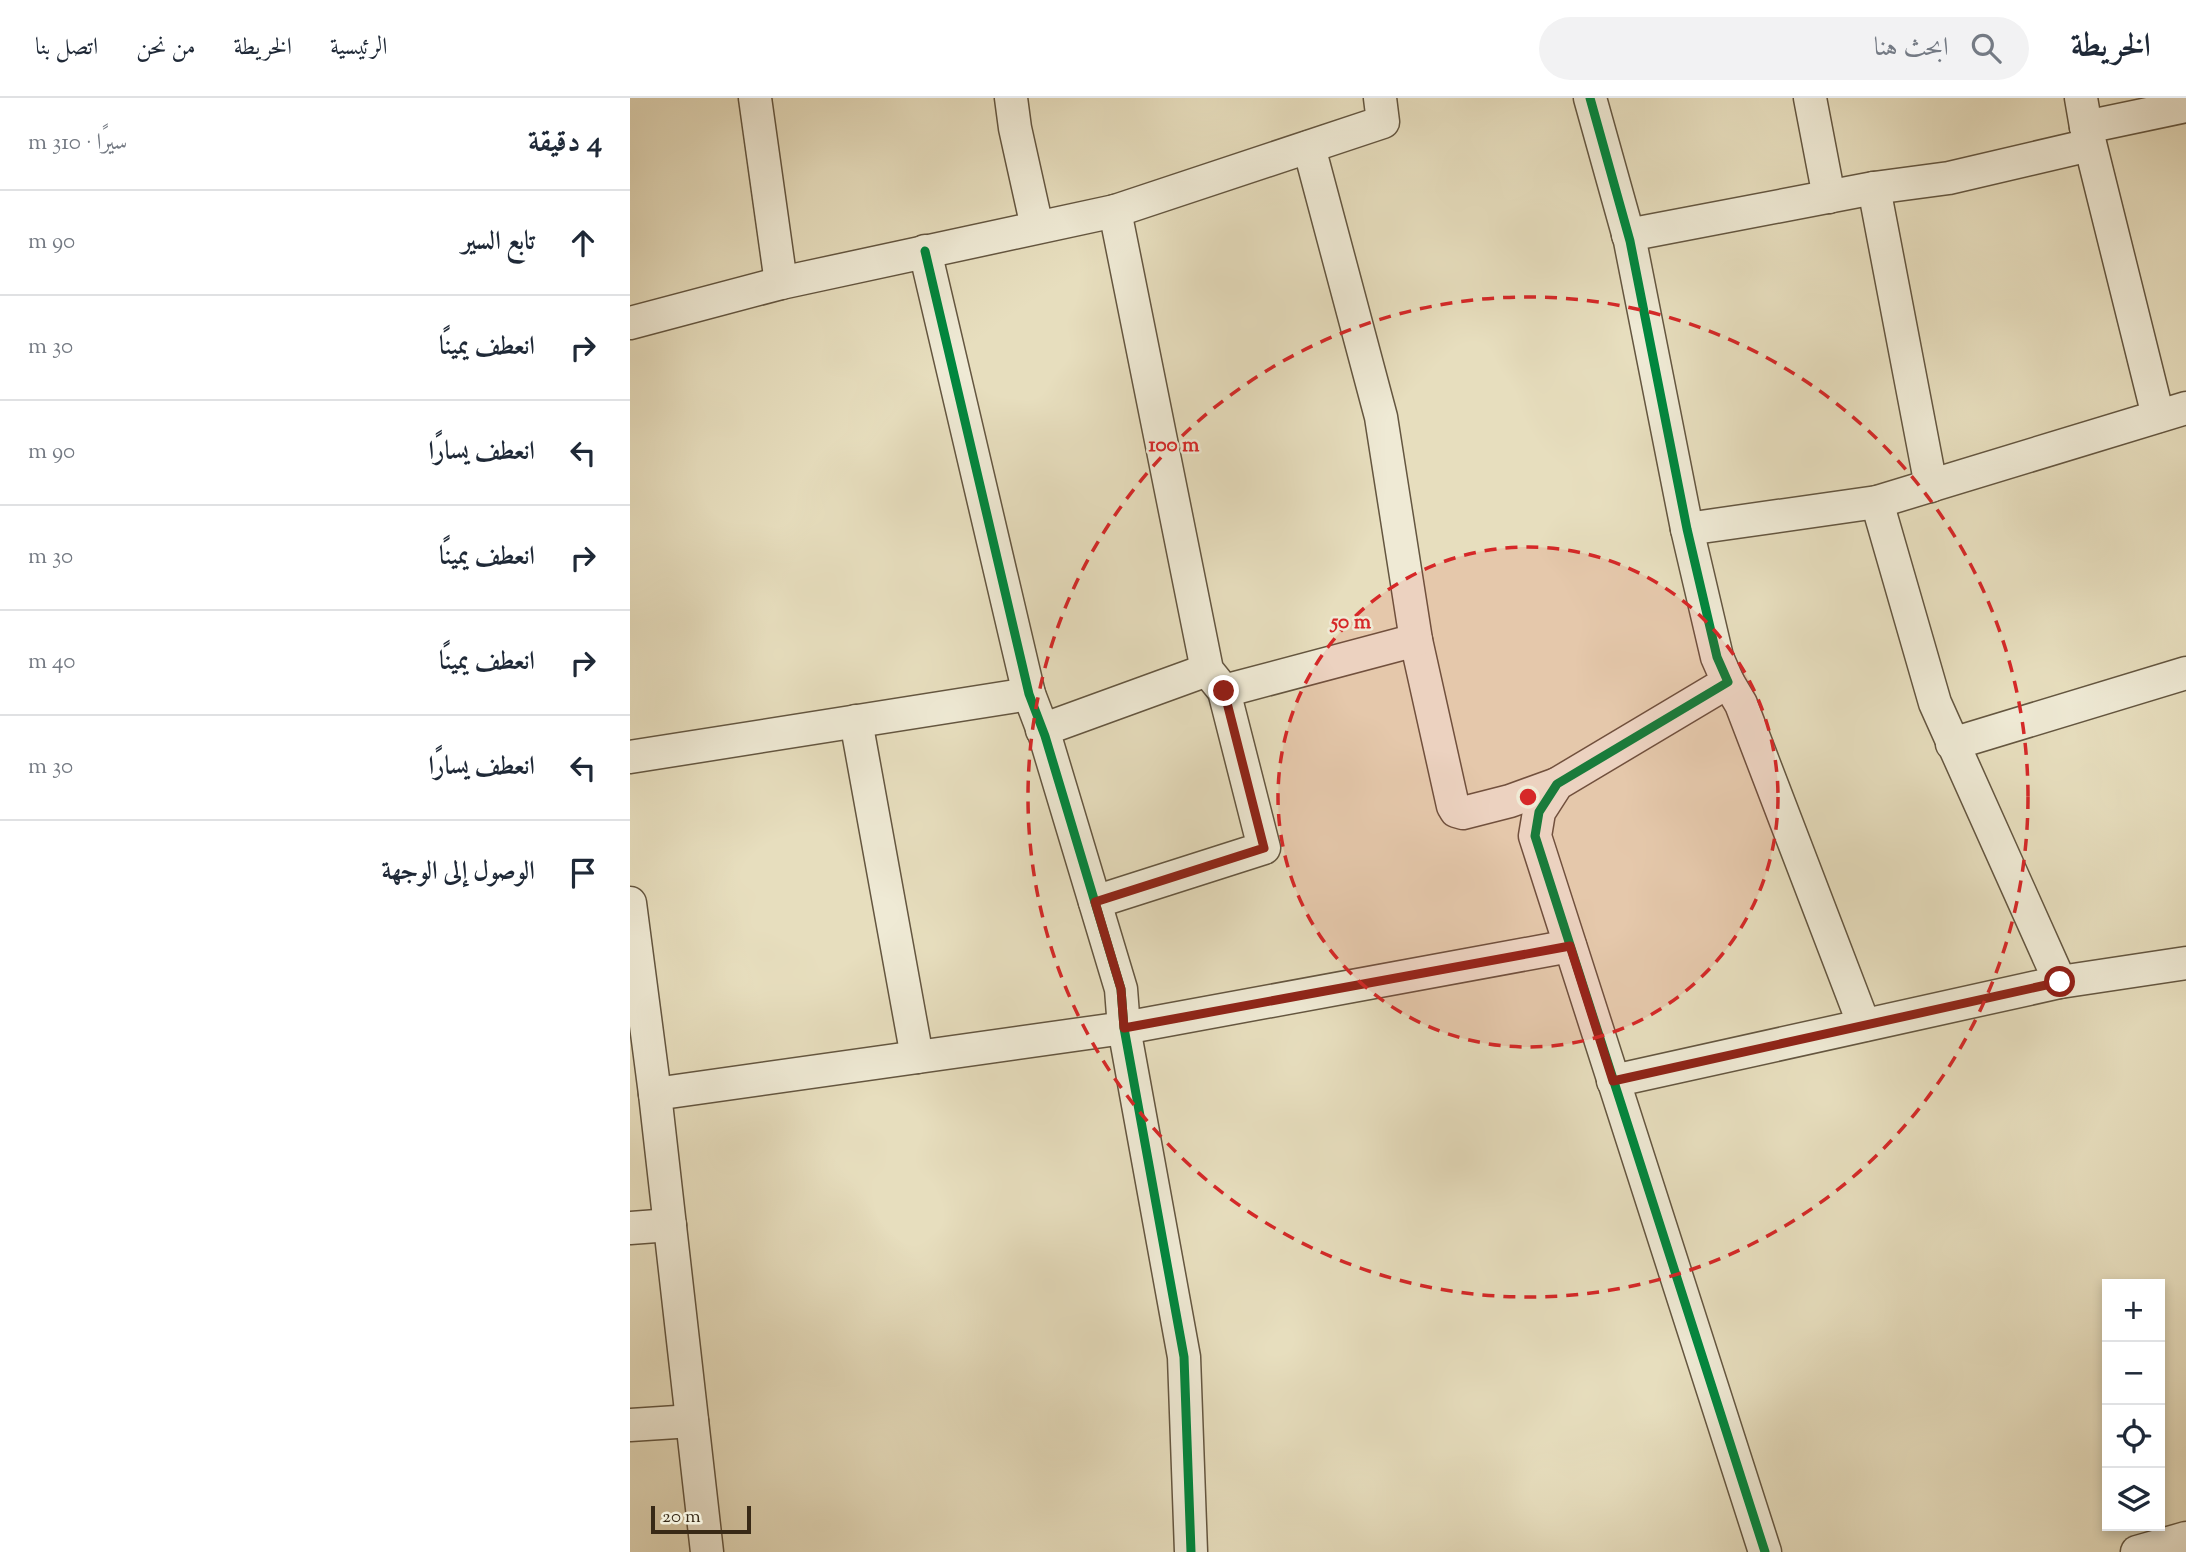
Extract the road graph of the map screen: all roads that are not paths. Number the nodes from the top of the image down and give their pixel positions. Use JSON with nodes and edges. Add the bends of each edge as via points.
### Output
{"nodes":[{"id":1,"x":755,"y":98,"type":"edge"},
{"id":2,"x":1011,"y":98,"type":"edge"},
{"id":3,"x":1380,"y":98,"type":"edge"},
{"id":4,"x":1590,"y":98,"type":"edge"},
{"id":5,"x":1810,"y":98,"type":"edge"},
{"id":6,"x":2186,"y":106,"type":"edge"},
{"id":7,"x":2086,"y":123,"type":"edge"},
{"id":8,"x":1309,"y":147,"type":"junction"},
{"id":9,"x":1874,"y":188,"type":"junction"},
{"id":10,"x":1829,"y":197,"type":"junction"},
{"id":11,"x":1115,"y":211,"type":"junction"},
{"id":12,"x":1037,"y":227,"type":"junction"},
{"id":13,"x":1628,"y":235,"type":"junction"},
{"id":14,"x":925,"y":251,"type":"junction"},
{"id":15,"x":781,"y":283,"type":"junction"},
{"id":16,"x":630,"y":323,"type":"edge"},
{"id":17,"x":2172,"y":412,"type":"edge"},
{"id":18,"x":1931,"y":485,"type":"junction"},
{"id":19,"x":1877,"y":502,"type":"junction"},
{"id":20,"x":1687,"y":529,"type":"junction"},
{"id":21,"x":1416,"y":640,"type":"junction"},
{"id":22,"x":2186,"y":673,"type":"edge"},
{"id":23,"x":1215,"y":681,"type":"junction"},
{"id":24,"x":1728,"y":682,"type":"junction"},
{"id":25,"x":1029,"y":694,"type":"junction"},
{"id":26,"x":856,"y":721,"type":"junction"},
{"id":27,"x":1042,"y":730,"type":"junction"},
{"id":28,"x":1952,"y":744,"type":"junction"},
{"id":29,"x":630,"y":757,"type":"edge"},
{"id":30,"x":1557,"y":784,"type":"junction"},
{"id":31,"x":1095,"y":902,"type":"junction"},
{"id":32,"x":630,"y":903,"type":"edge"},
{"id":33,"x":1570,"y":946,"type":"junction"},
{"id":34,"x":2186,"y":963,"type":"edge"},
{"id":35,"x":2060,"y":982,"type":"junction"},
{"id":36,"x":1864,"y":1026,"type":"junction"},
{"id":37,"x":1124,"y":1028,"type":"junction"},
{"id":38,"x":917,"y":1057,"type":"junction"},
{"id":39,"x":1613,"y":1081,"type":"junction"},
{"id":40,"x":655,"y":1094,"type":"junction"},
{"id":41,"x":670,"y":1225,"type":"junction"},
{"id":42,"x":630,"y":1228,"type":"edge"},
{"id":43,"x":692,"y":1421,"type":"junction"},
{"id":44,"x":630,"y":1425,"type":"edge"},
{"id":45,"x":2186,"y":1538,"type":"edge"},
{"id":46,"x":707,"y":1552,"type":"edge"},
{"id":47,"x":1191,"y":1552,"type":"edge"},
{"id":48,"x":1765,"y":1552,"type":"edge"},
{"id":49,"x":2137,"y":1552,"type":"edge"}],
"edges":[{"from":1,"to":15,"type":"street"},
{"from":2,"to":12,"type":"street"},
{"from":3,"to":8,"type":"street","via":[[1383,122]]},
{"from":4,"to":13,"type":"street"},
{"from":5,"to":10,"type":"street"},
{"from":6,"to":7,"type":"street"},
{"from":7,"to":9,"type":"street","via":[[1949,178]]},
{"from":7,"to":17,"type":"street"},
{"from":8,"to":11,"type":"street"},
{"from":8,"to":21,"type":"street","via":[[1381,417]]},
{"from":9,"to":10,"type":"street"},
{"from":9,"to":18,"type":"street"},
{"from":10,"to":13,"type":"street"},
{"from":11,"to":12,"type":"street"},
{"from":11,"to":23,"type":"street"},
{"from":12,"to":14,"type":"street"},
{"from":13,"to":20,"type":"street"},
{"from":14,"to":15,"type":"street"},
{"from":14,"to":25,"type":"street"},
{"from":15,"to":16,"type":"street"},
{"from":17,"to":18,"type":"street"},
{"from":18,"to":19,"type":"street"},
{"from":19,"to":20,"type":"street"},
{"from":19,"to":28,"type":"street","via":[[1935,703]]},
{"from":20,"to":24,"type":"street","via":[[1717,657]]},
{"from":21,"to":23,"type":"street"},
{"from":21,"to":30,"type":"street","via":[[1456,811],[1486,807]]},
{"from":22,"to":28,"type":"street"},
{"from":23,"to":27,"type":"street"},
{"from":23,"to":31,"type":"street","via":[[1264,848]]},
{"from":24,"to":30,"type":"street"},
{"from":24,"to":36,"type":"street","via":[[1741,704]]},
{"from":25,"to":26,"type":"street"},
{"from":25,"to":27,"type":"street"},
{"from":26,"to":29,"type":"street"},
{"from":26,"to":38,"type":"street"},
{"from":27,"to":31,"type":"street"},
{"from":28,"to":35,"type":"street"},
{"from":30,"to":33,"type":"street","via":[[1539,812],[1535,836]]},
{"from":31,"to":37,"type":"street","via":[[1121,989]]},
{"from":32,"to":40,"type":"street"},
{"from":33,"to":37,"type":"street"},
{"from":33,"to":39,"type":"street"},
{"from":34,"to":35,"type":"street"},
{"from":35,"to":36,"type":"street"},
{"from":36,"to":39,"type":"street"},
{"from":37,"to":38,"type":"street"},
{"from":37,"to":47,"type":"street","via":[[1184,1357]]},
{"from":38,"to":40,"type":"street"},
{"from":39,"to":48,"type":"street"},
{"from":40,"to":41,"type":"street"},
{"from":41,"to":42,"type":"street"},
{"from":41,"to":43,"type":"street"},
{"from":43,"to":44,"type":"street"},
{"from":43,"to":46,"type":"street"},
{"from":45,"to":49,"type":"street"}]}
